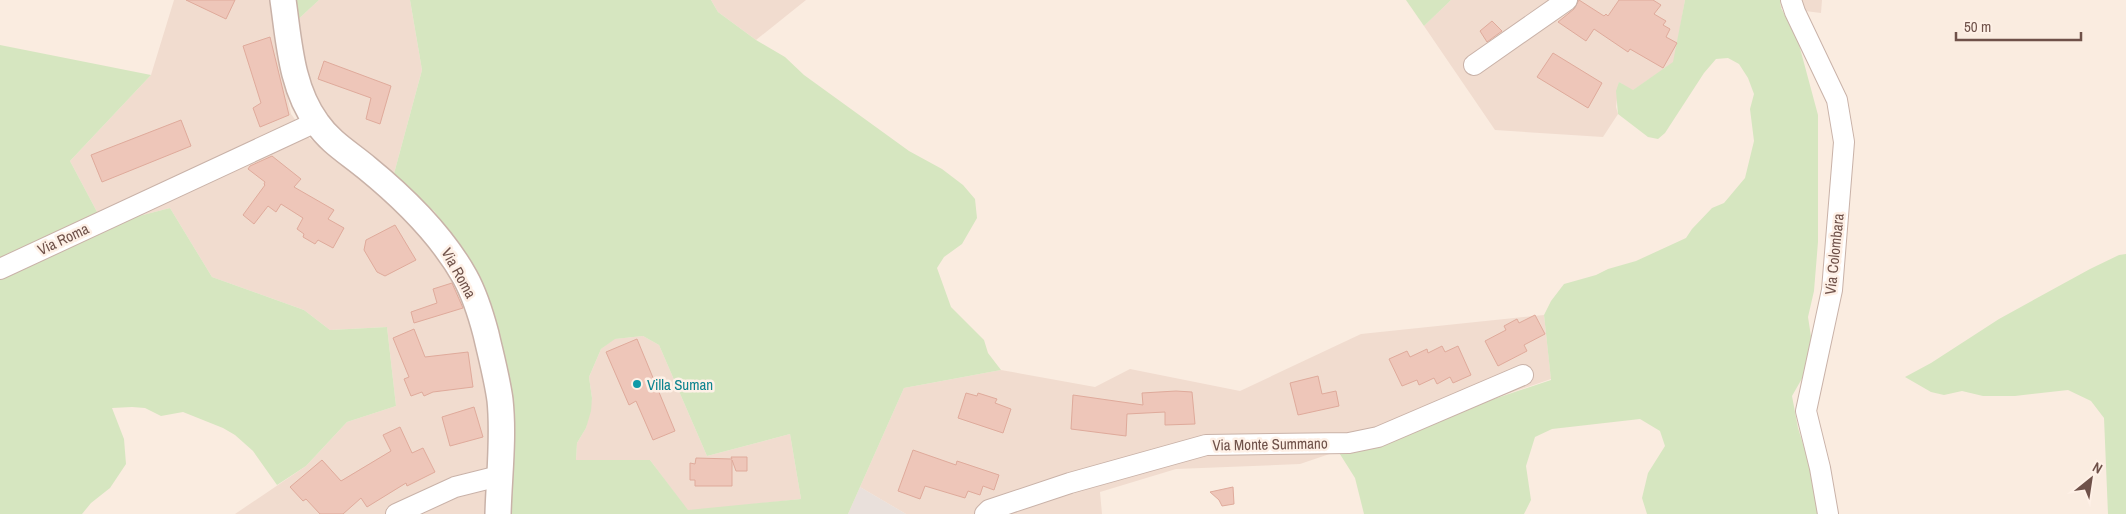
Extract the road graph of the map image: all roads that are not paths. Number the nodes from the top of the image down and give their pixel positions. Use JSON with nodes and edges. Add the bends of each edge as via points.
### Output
{"nodes":[{"id":1,"x":283,"y":0,"type":"edge"},
{"id":2,"x":1567,"y":0,"type":"edge"},
{"id":3,"x":1792,"y":0,"type":"edge"},
{"id":4,"x":1474,"y":65,"type":"dead end"},
{"id":5,"x":316,"y":122,"type":"junction"},
{"id":6,"x":0,"y":269,"type":"edge"},
{"id":7,"x":1523,"y":375,"type":"dead end"},
{"id":8,"x":499,"y":476,"type":"junction"},
{"id":9,"x":396,"y":514,"type":"edge"},
{"id":10,"x":498,"y":514,"type":"edge"},
{"id":11,"x":985,"y":514,"type":"edge"},
{"id":12,"x":1828,"y":514,"type":"edge"}],
"edges":[{"from":1,"to":5,"type":"street","name":"Via Roma","via":[[291,61],[303,98]]},
{"from":2,"to":4,"type":"street"},
{"from":3,"to":12,"type":"street","name":"Via Colombara","via":[[1836,100],[1844,142],[1832,290],[1806,411]]},
{"from":5,"to":6,"type":"street","name":"Via Roma"},
{"from":5,"to":8,"type":"street","name":"Via Roma","via":[[333,142],[367,167],[425,221],[466,278],[480,311],[495,370],[500,402]]},
{"from":7,"to":11,"type":"street","name":"Via Monte Summano","via":[[1378,436],[1349,443],[1206,446],[1070,483]]},
{"from":8,"to":9,"type":"street","via":[[454,487]]},
{"from":8,"to":10,"type":"street","name":"Via Roma"}]}
